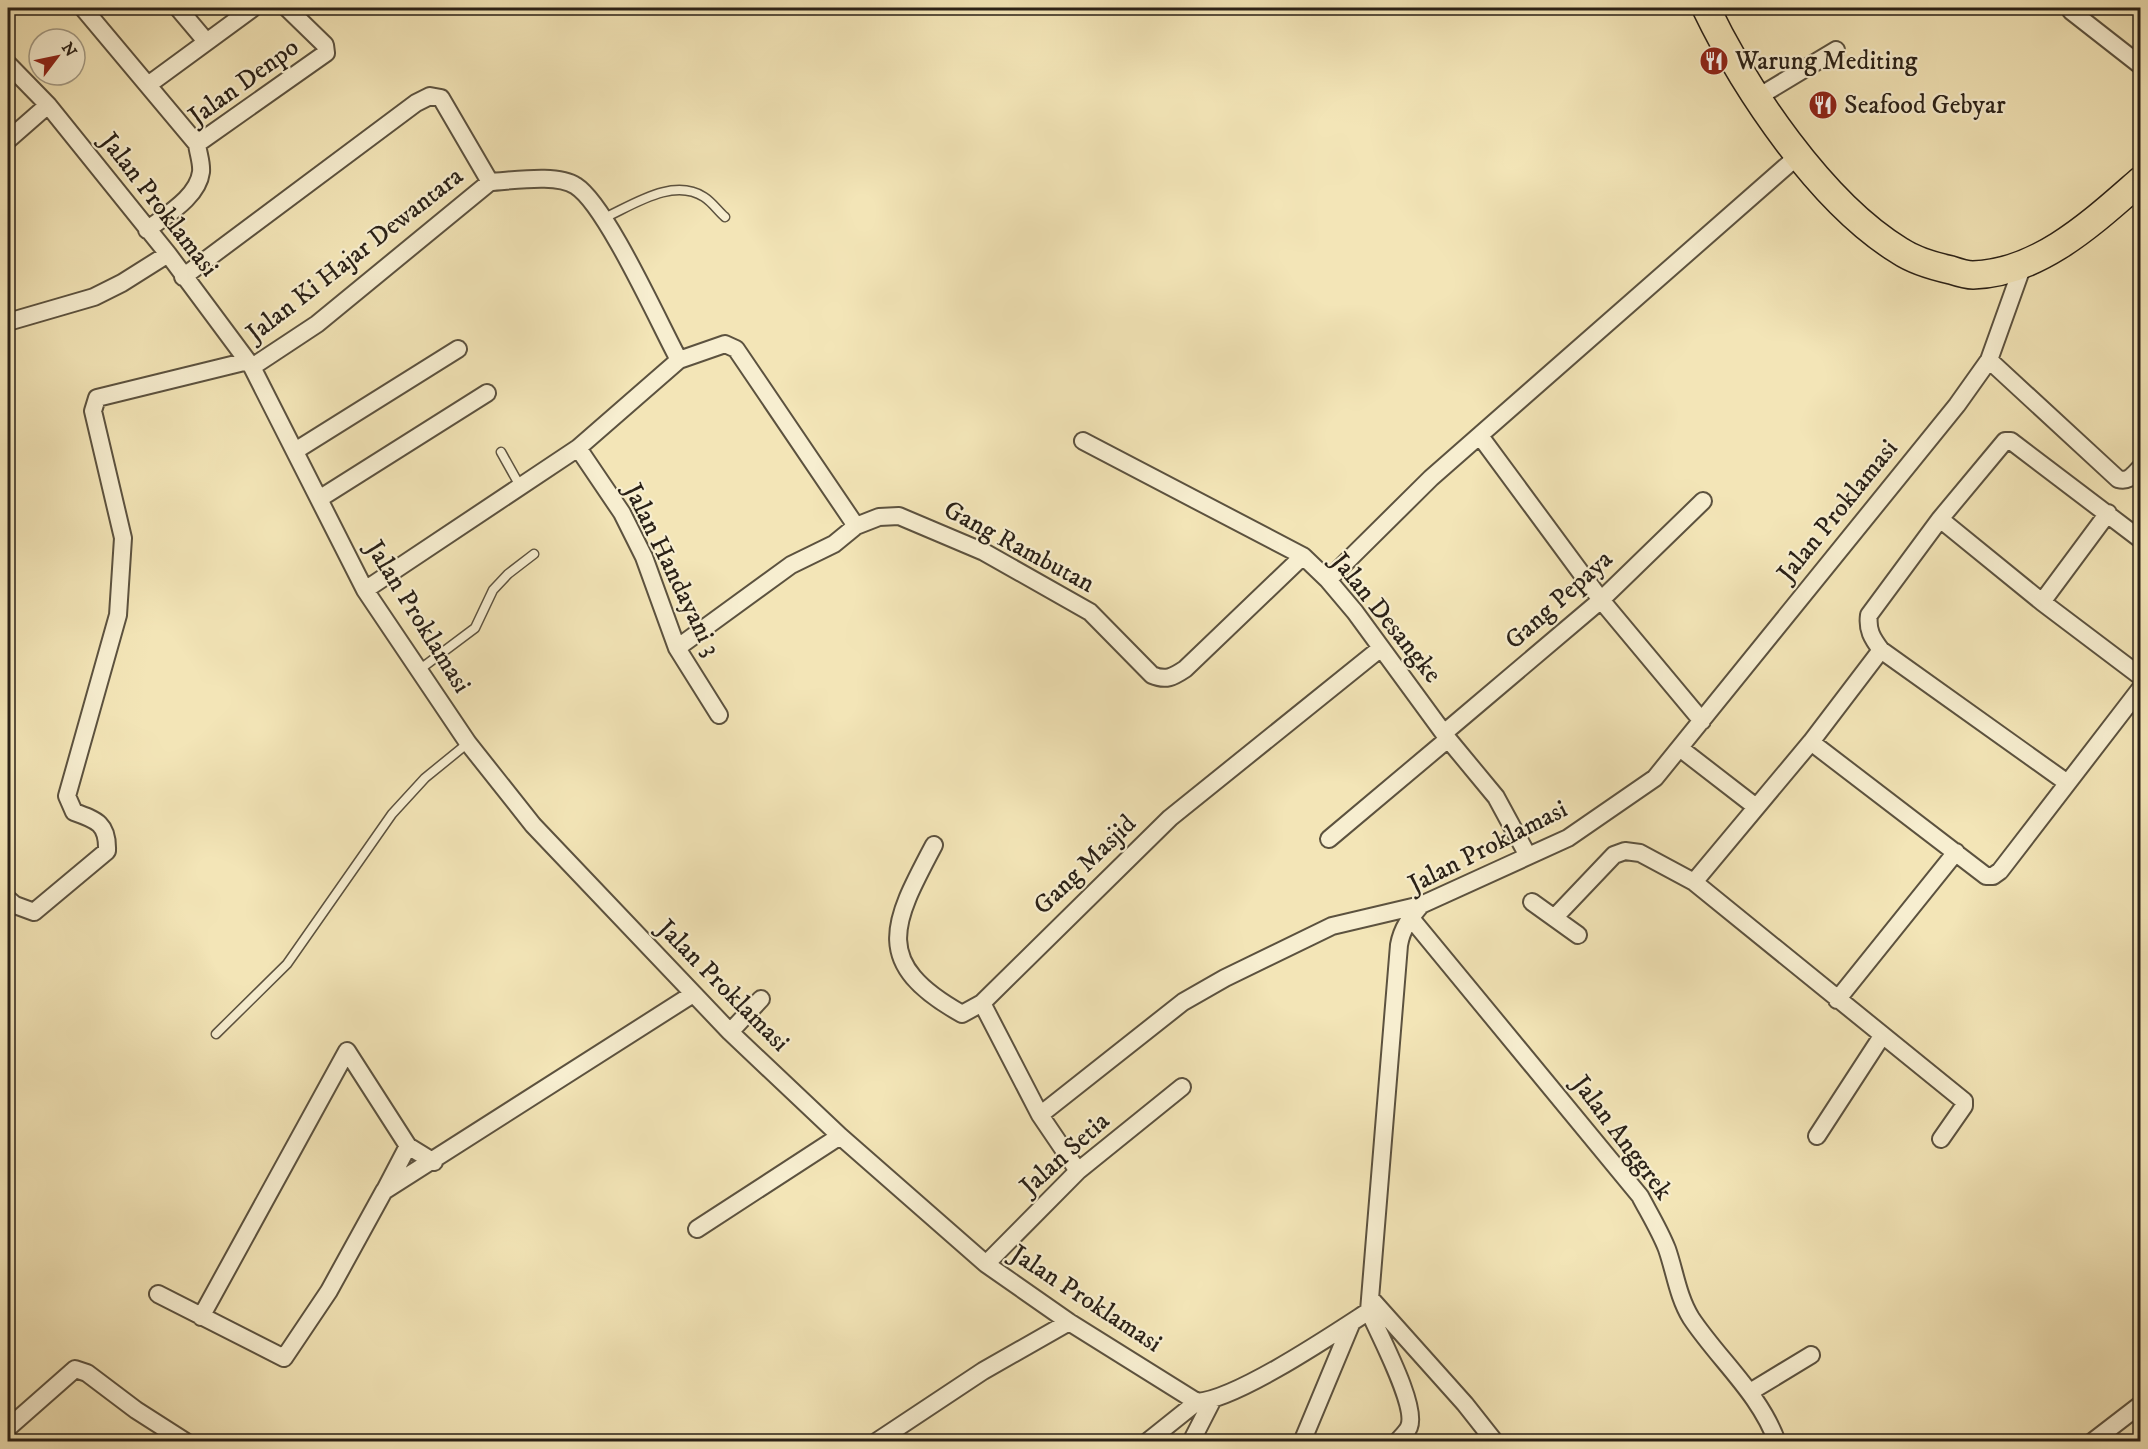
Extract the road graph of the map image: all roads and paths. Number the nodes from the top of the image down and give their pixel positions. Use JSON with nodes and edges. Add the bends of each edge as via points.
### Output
{"nodes":[{"id":1,"x":83,"y":8,"type":"edge"},
{"id":2,"x":178,"y":8,"type":"edge"},
{"id":3,"x":253,"y":8,"type":"edge"},
{"id":4,"x":287,"y":8,"type":"edge"},
{"id":5,"x":1706,"y":8,"type":"edge"},
{"id":6,"x":2071,"y":11,"type":"dead end"},
{"id":7,"x":206,"y":40,"type":"junction"},
{"id":8,"x":1836,"y":50,"type":"dead end"},
{"id":9,"x":8,"y":64,"type":"edge"},
{"id":10,"x":2140,"y":65,"type":"edge"},
{"id":11,"x":148,"y":85,"type":"junction"},
{"id":12,"x":1758,"y":97,"type":"junction"},
{"id":13,"x":48,"y":105,"type":"junction"},
{"id":14,"x":8,"y":140,"type":"edge"},
{"id":15,"x":197,"y":144,"type":"junction"},
{"id":16,"x":1799,"y":155,"type":"junction"},
{"id":17,"x":2140,"y":181,"type":"edge"},
{"id":18,"x":490,"y":182,"type":"junction"},
{"id":19,"x":725,"y":217,"type":"dead end"},
{"id":20,"x":604,"y":218,"type":"junction"},
{"id":21,"x":147,"y":230,"type":"junction"},
{"id":22,"x":168,"y":254,"type":"junction"},
{"id":23,"x":2023,"y":265,"type":"junction"},
{"id":24,"x":183,"y":277,"type":"junction"},
{"id":25,"x":8,"y":322,"type":"edge"},
{"id":26,"x":458,"y":349,"type":"dead end"},
{"id":27,"x":678,"y":360,"type":"junction"},
{"id":28,"x":1989,"y":360,"type":"junction"},
{"id":29,"x":250,"y":364,"type":"junction"},
{"id":30,"x":487,"y":393,"type":"dead end"},
{"id":31,"x":1480,"y":436,"type":"junction"},
{"id":32,"x":1083,"y":441,"type":"dead end"},
{"id":33,"x":578,"y":448,"type":"junction"},
{"id":34,"x":294,"y":451,"type":"junction"},
{"id":35,"x":501,"y":452,"type":"dead end"},
{"id":36,"x":2140,"y":468,"type":"edge"},
{"id":37,"x":520,"y":486,"type":"junction"},
{"id":38,"x":319,"y":499,"type":"junction"},
{"id":39,"x":1703,"y":501,"type":"dead end"},
{"id":40,"x":2108,"y":513,"type":"junction"},
{"id":41,"x":1940,"y":519,"type":"junction"},
{"id":42,"x":856,"y":526,"type":"junction"},
{"id":43,"x":2140,"y":539,"type":"edge"},
{"id":44,"x":534,"y":554,"type":"dead end"},
{"id":45,"x":1303,"y":556,"type":"junction"},
{"id":46,"x":1328,"y":580,"type":"junction"},
{"id":47,"x":365,"y":590,"type":"junction"},
{"id":48,"x":1601,"y":600,"type":"junction"},
{"id":49,"x":2042,"y":602,"type":"junction"},
{"id":50,"x":677,"y":648,"type":"junction"},
{"id":51,"x":1382,"y":648,"type":"junction"},
{"id":52,"x":1881,"y":650,"type":"junction"},
{"id":53,"x":419,"y":670,"type":"junction"},
{"id":54,"x":2140,"y":676,"type":"edge"},
{"id":55,"x":2140,"y":689,"type":"edge"},
{"id":56,"x":719,"y":716,"type":"dead end"},
{"id":57,"x":1702,"y":721,"type":"junction"},
{"id":58,"x":1446,"y":736,"type":"junction"},
{"id":59,"x":1811,"y":742,"type":"junction"},
{"id":60,"x":468,"y":743,"type":"junction"},
{"id":61,"x":1681,"y":749,"type":"junction"},
{"id":62,"x":2066,"y":782,"type":"junction"},
{"id":63,"x":1756,"y":807,"type":"junction"},
{"id":64,"x":1329,"y":840,"type":"dead end"},
{"id":65,"x":934,"y":845,"type":"dead end"},
{"id":66,"x":1956,"y":852,"type":"junction"},
{"id":67,"x":1528,"y":856,"type":"junction"},
{"id":68,"x":1694,"y":882,"type":"junction"},
{"id":69,"x":8,"y":899,"type":"edge"},
{"id":70,"x":1532,"y":902,"type":"dead end"},
{"id":71,"x":1416,"y":911,"type":"junction"},
{"id":72,"x":1555,"y":917,"type":"junction"},
{"id":73,"x":1578,"y":935,"type":"dead end"},
{"id":74,"x":693,"y":994,"type":"junction"},
{"id":75,"x":761,"y":999,"type":"dead end"},
{"id":76,"x":1837,"y":1000,"type":"junction"},
{"id":77,"x":982,"y":1003,"type":"junction"},
{"id":78,"x":730,"y":1032,"type":"junction"},
{"id":79,"x":216,"y":1034,"type":"dead end"},
{"id":80,"x":1882,"y":1036,"type":"junction"},
{"id":81,"x":1182,"y":1087,"type":"dead end"},
{"id":82,"x":1040,"y":1115,"type":"junction"},
{"id":83,"x":840,"y":1136,"type":"junction"},
{"id":84,"x":1817,"y":1136,"type":"dead end"},
{"id":85,"x":1941,"y":1139,"type":"dead end"},
{"id":86,"x":408,"y":1146,"type":"junction"},
{"id":87,"x":434,"y":1162,"type":"junction"},
{"id":88,"x":1078,"y":1171,"type":"junction"},
{"id":89,"x":384,"y":1191,"type":"junction"},
{"id":90,"x":697,"y":1229,"type":"dead end"},
{"id":91,"x":986,"y":1264,"type":"junction"},
{"id":92,"x":158,"y":1294,"type":"dead end"},
{"id":93,"x":1370,"y":1306,"type":"junction"},
{"id":94,"x":201,"y":1317,"type":"junction"},
{"id":95,"x":1069,"y":1322,"type":"junction"},
{"id":96,"x":1352,"y":1322,"type":"junction"},
{"id":97,"x":1811,"y":1355,"type":"dead end"},
{"id":98,"x":1750,"y":1392,"type":"junction"},
{"id":99,"x":1204,"y":1402,"type":"junction"},
{"id":100,"x":2140,"y":1405,"type":"edge"},
{"id":101,"x":8,"y":1428,"type":"edge"},
{"id":102,"x":186,"y":1442,"type":"edge"},
{"id":103,"x":876,"y":1442,"type":"edge"},
{"id":104,"x":1147,"y":1442,"type":"edge"},
{"id":105,"x":1191,"y":1442,"type":"edge"},
{"id":106,"x":1302,"y":1442,"type":"edge"},
{"id":107,"x":1397,"y":1442,"type":"edge"},
{"id":108,"x":1495,"y":1442,"type":"edge"},
{"id":109,"x":1778,"y":1442,"type":"edge"},
{"id":110,"x":2092,"y":1442,"type":"edge"}],
"edges":[{"from":1,"to":11,"type":"street"},
{"from":2,"to":7,"type":"street"},
{"from":3,"to":7,"type":"street"},
{"from":4,"to":15,"type":"street","name":"Jalan Denpo","via":[[325,45],[325,55]]},
{"from":5,"to":12,"type":"highway"},
{"from":6,"to":10,"type":"street"},
{"from":7,"to":11,"type":"street"},
{"from":8,"to":12,"type":"street"},
{"from":9,"to":13,"type":"street","name":"Jalan Proklamasi"},
{"from":11,"to":15,"type":"street"},
{"from":12,"to":16,"type":"highway"},
{"from":13,"to":14,"type":"street"},
{"from":13,"to":21,"type":"street","name":"Jalan Proklamasi"},
{"from":15,"to":21,"type":"street","name":"Jalan Denpo","via":[[201,170],[198,184]]},
{"from":16,"to":23,"type":"highway","via":[[1856,218],[1900,252],[1930,265],[1972,275]]},
{"from":16,"to":31,"type":"street"},
{"from":17,"to":23,"type":"highway","via":[[2102,215]]},
{"from":18,"to":20,"type":"street","via":[[560,179],[577,186]]},
{"from":18,"to":24,"type":"street","via":[[441,98],[430,96]]},
{"from":18,"to":29,"type":"street","name":"Jalan Ki Hajar Dewantara","via":[[317,324]]},
{"from":19,"to":20,"type":"lane","via":[[704,197],[687,190],[670,190]]},
{"from":20,"to":27,"type":"street"},
{"from":21,"to":22,"type":"street","name":"Jalan Proklamasi"},
{"from":22,"to":24,"type":"street","name":"Jalan Proklamasi"},
{"from":22,"to":25,"type":"street","via":[[94,297]]},
{"from":23,"to":28,"type":"street","name":"Jalan Proklamasi"},
{"from":24,"to":29,"type":"street","name":"Jalan Proklamasi"},
{"from":26,"to":34,"type":"street"},
{"from":27,"to":33,"type":"street"},
{"from":27,"to":42,"type":"street","via":[[725,344],[736,349]]},
{"from":28,"to":36,"type":"street","via":[[2118,479],[2124,481]]},
{"from":28,"to":57,"type":"street","name":"Jalan Proklamasi"},
{"from":29,"to":34,"type":"street","name":"Jalan Proklamasi"},
{"from":29,"to":69,"type":"street","via":[[97,398],[93,411],[123,538],[118,615],[67,796],[74,812],[97,820],[108,836],[107,851],[34,912]]},
{"from":30,"to":38,"type":"street"},
{"from":31,"to":46,"type":"street","via":[[1431,478]]},
{"from":31,"to":48,"type":"street"},
{"from":32,"to":45,"type":"street","name":"Jalan Desangke"},
{"from":33,"to":37,"type":"street"},
{"from":33,"to":50,"type":"street","name":"Jalan Handayani 3","via":[[631,531]]},
{"from":34,"to":38,"type":"street","name":"Jalan Proklamasi"},
{"from":35,"to":37,"type":"lane"},
{"from":37,"to":47,"type":"street"},
{"from":38,"to":47,"type":"street","name":"Jalan Proklamasi"},
{"from":39,"to":48,"type":"street","name":"Gang Pepaya"},
{"from":40,"to":41,"type":"street","via":[[2011,441],[2005,441]]},
{"from":40,"to":43,"type":"street"},
{"from":40,"to":49,"type":"street"},
{"from":41,"to":49,"type":"street"},
{"from":41,"to":52,"type":"street","via":[[1869,615],[1867,626]]},
{"from":42,"to":45,"type":"street","name":"Gang Rambutan","via":[[879,517],[899,516],[984,552],[1090,612],[1152,675],[1161,679],[1172,678],[1185,669]]},
{"from":42,"to":50,"type":"street","name":"Gang Rambutan","via":[[834,544],[791,565]]},
{"from":44,"to":53,"type":"lane","via":[[493,590],[475,627]]},
{"from":45,"to":46,"type":"street","name":"Jalan Desangke"},
{"from":46,"to":51,"type":"street","name":"Jalan Desangke"},
{"from":47,"to":53,"type":"street","name":"Jalan Proklamasi"},
{"from":48,"to":57,"type":"street"},
{"from":48,"to":58,"type":"street","name":"Gang Pepaya"},
{"from":49,"to":54,"type":"street"},
{"from":50,"to":56,"type":"street","name":"Jalan Handayani 3"},
{"from":51,"to":58,"type":"street","name":"Jalan Desangke"},
{"from":51,"to":77,"type":"street","name":"Gang Masjid","via":[[1170,818]]},
{"from":52,"to":59,"type":"street"},
{"from":52,"to":62,"type":"street"},
{"from":53,"to":60,"type":"street","name":"Jalan Proklamasi"},
{"from":55,"to":62,"type":"street"},
{"from":57,"to":61,"type":"street","name":"Jalan Proklamasi"},
{"from":58,"to":64,"type":"street","name":"Gang Pepaya"},
{"from":58,"to":67,"type":"street","name":"Jalan Desangke","via":[[1496,797]]},
{"from":59,"to":63,"type":"street"},
{"from":59,"to":66,"type":"street"},
{"from":60,"to":74,"type":"street","name":"Jalan Proklamasi","via":[[533,825]]},
{"from":60,"to":79,"type":"lane","via":[[425,778],[392,814],[287,964]]},
{"from":61,"to":63,"type":"street"},
{"from":61,"to":67,"type":"street","name":"Jalan Proklamasi","via":[[1655,778],[1568,838]]},
{"from":62,"to":66,"type":"street","via":[[1993,876],[1986,876]]},
{"from":63,"to":68,"type":"street"},
{"from":65,"to":77,"type":"street","via":[[903,904],[898,929],[900,959],[905,969],[962,1014]]},
{"from":66,"to":76,"type":"street"},
{"from":67,"to":71,"type":"street","name":"Jalan Proklamasi"},
{"from":68,"to":72,"type":"street","via":[[1640,853],[1625,851],[1609,859]]},
{"from":68,"to":76,"type":"street"},
{"from":70,"to":72,"type":"street"},
{"from":71,"to":82,"type":"street","via":[[1332,926],[1225,978],[1183,1002]]},
{"from":71,"to":93,"type":"street","name":"Jalan Proklamasi","via":[[1402,931],[1400,945]]},
{"from":71,"to":98,"type":"street","name":"Jalan Anggrek","via":[[1640,1196],[1667,1249],[1680,1296],[1691,1317]]},
{"from":72,"to":73,"type":"street"},
{"from":74,"to":78,"type":"street","name":"Jalan Proklamasi"},
{"from":74,"to":87,"type":"street"},
{"from":75,"to":78,"type":"street"},
{"from":76,"to":80,"type":"street"},
{"from":77,"to":82,"type":"street"},
{"from":78,"to":83,"type":"street","name":"Jalan Proklamasi"},
{"from":80,"to":84,"type":"street"},
{"from":80,"to":85,"type":"street","via":[[1964,1101]]},
{"from":81,"to":88,"type":"street","name":"Jalan Setia"},
{"from":82,"to":88,"type":"street"},
{"from":83,"to":90,"type":"street"},
{"from":83,"to":91,"type":"street","name":"Jalan Proklamasi"},
{"from":86,"to":87,"type":"street"},
{"from":86,"to":89,"type":"street"},
{"from":86,"to":94,"type":"street","via":[[347,1051]]},
{"from":87,"to":89,"type":"street"},
{"from":88,"to":91,"type":"street","name":"Jalan Setia"},
{"from":89,"to":94,"type":"street","via":[[329,1290],[284,1358]]},
{"from":91,"to":95,"type":"street","name":"Jalan Proklamasi"},
{"from":92,"to":94,"type":"street"},
{"from":93,"to":96,"type":"street"},
{"from":93,"to":107,"type":"street","via":[[1411,1414],[1409,1427]]},
{"from":93,"to":108,"type":"street","via":[[1465,1404]]},
{"from":95,"to":99,"type":"street","name":"Jalan Proklamasi"},
{"from":95,"to":103,"type":"street","via":[[983,1371]]},
{"from":96,"to":99,"type":"street","via":[[1288,1361]]},
{"from":96,"to":106,"type":"street"},
{"from":97,"to":98,"type":"street"},
{"from":98,"to":109,"type":"street","name":"Jalan Anggrek"},
{"from":99,"to":104,"type":"street"},
{"from":99,"to":105,"type":"street"},
{"from":100,"to":110,"type":"street"},
{"from":101,"to":102,"type":"street","via":[[75,1369],[87,1373],[117,1398]]}]}
